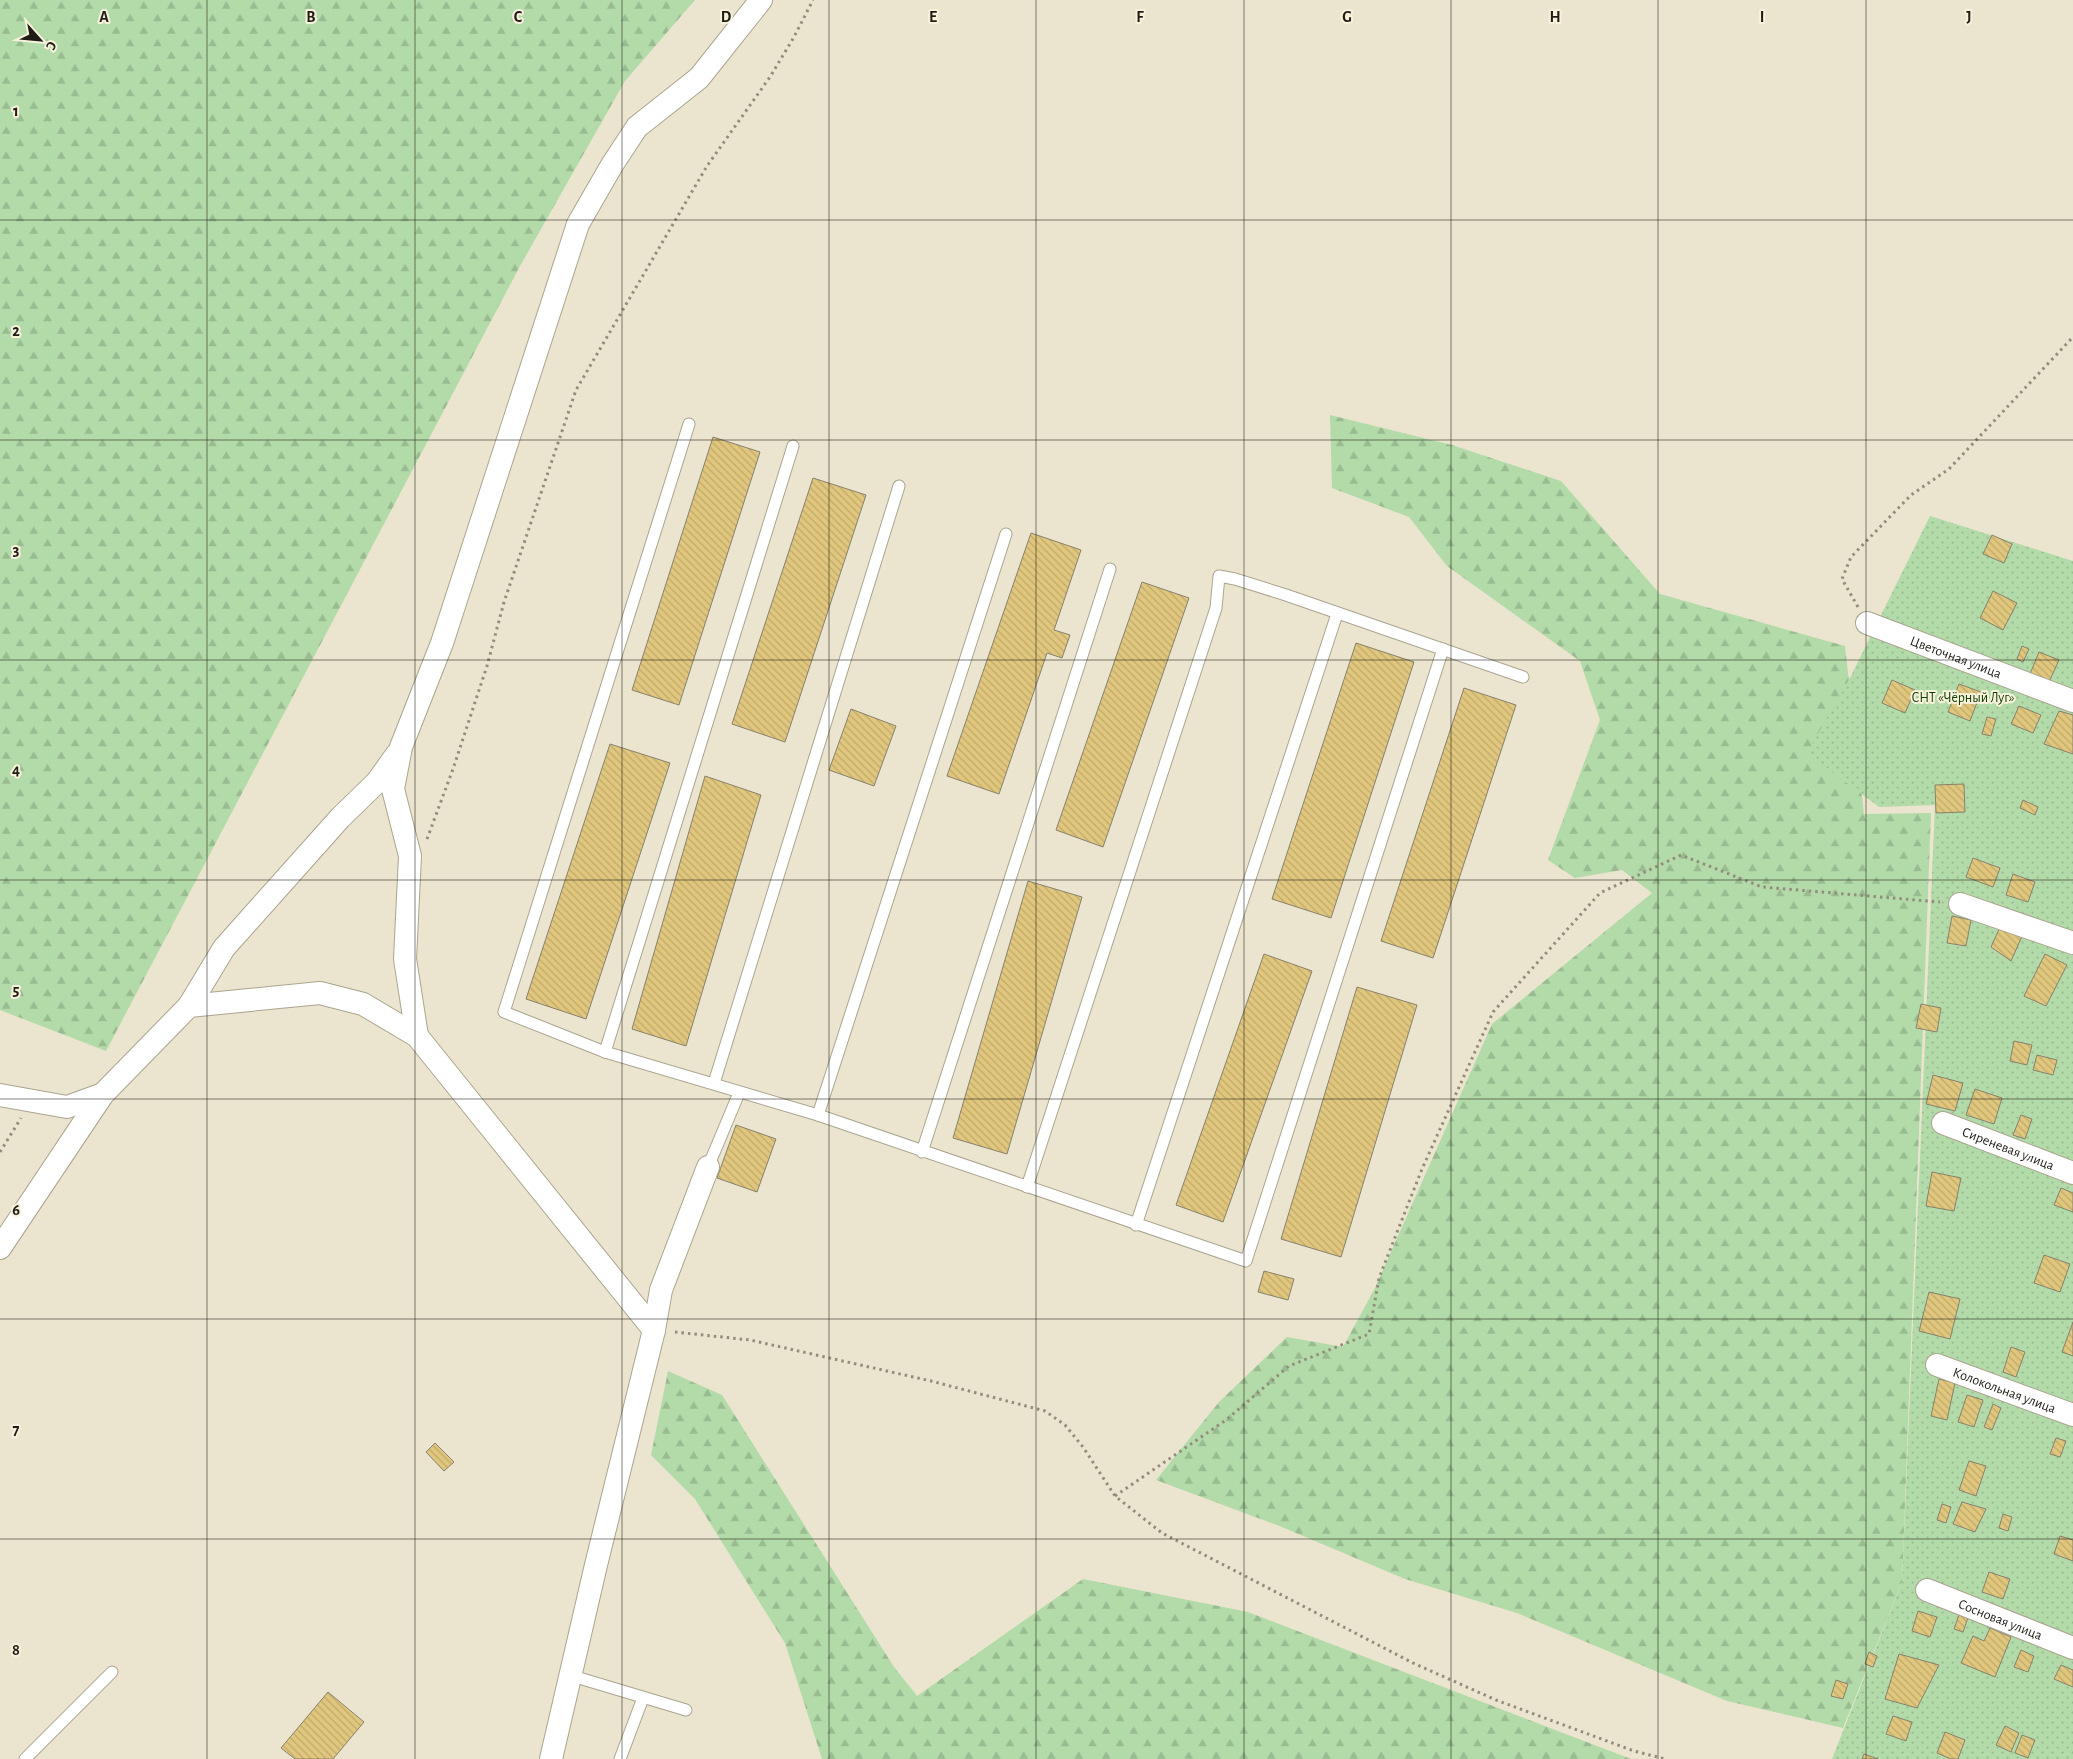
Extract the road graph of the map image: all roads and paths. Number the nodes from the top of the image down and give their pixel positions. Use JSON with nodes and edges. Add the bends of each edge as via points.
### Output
{"nodes":[{"id":1,"x":761,"y":0,"type":"edge"},
{"id":2,"x":812,"y":0,"type":"edge"},
{"id":3,"x":2073,"y":337,"type":"edge"},
{"id":4,"x":689,"y":424,"type":"dead end"},
{"id":5,"x":793,"y":446,"type":"dead end"},
{"id":6,"x":899,"y":486,"type":"dead end"},
{"id":7,"x":1006,"y":534,"type":"dead end"},
{"id":8,"x":1110,"y":569,"type":"dead end"},
{"id":9,"x":1337,"y":614,"type":"junction"},
{"id":10,"x":1867,"y":623,"type":"joint"},
{"id":11,"x":1443,"y":649,"type":"junction"},
{"id":12,"x":1524,"y":677,"type":"dead end"},
{"id":13,"x":2073,"y":701,"type":"edge"},
{"id":14,"x":401,"y":747,"type":"junction"},
{"id":15,"x":427,"y":840,"type":"dead end"},
{"id":16,"x":1960,"y":904,"type":"joint"},
{"id":17,"x":2073,"y":943,"type":"edge"},
{"id":18,"x":189,"y":1006,"type":"junction"},
{"id":19,"x":417,"y":1036,"type":"junction"},
{"id":20,"x":605,"y":1052,"type":"junction"},
{"id":21,"x":714,"y":1083,"type":"junction"},
{"id":22,"x":739,"y":1093,"type":"junction"},
{"id":23,"x":103,"y":1094,"type":"junction"},
{"id":24,"x":0,"y":1095,"type":"edge"},
{"id":25,"x":32,"y":1101,"type":"junction"},
{"id":26,"x":818,"y":1115,"type":"junction"},
{"id":27,"x":1943,"y":1123,"type":"dead end"},
{"id":28,"x":0,"y":1152,"type":"edge"},
{"id":29,"x":922,"y":1152,"type":"junction"},
{"id":30,"x":708,"y":1167,"type":"joint"},
{"id":31,"x":2073,"y":1173,"type":"edge"},
{"id":32,"x":1027,"y":1187,"type":"junction"},
{"id":33,"x":1136,"y":1225,"type":"junction"},
{"id":34,"x":0,"y":1248,"type":"edge"},
{"id":35,"x":654,"y":1330,"type":"junction"},
{"id":36,"x":1937,"y":1365,"type":"dead end"},
{"id":37,"x":2073,"y":1415,"type":"edge"},
{"id":38,"x":1115,"y":1496,"type":"junction"},
{"id":39,"x":1927,"y":1590,"type":"dead end"},
{"id":40,"x":2073,"y":1648,"type":"edge"},
{"id":41,"x":112,"y":1672,"type":"dead end"},
{"id":42,"x":570,"y":1675,"type":"junction"},
{"id":43,"x":643,"y":1698,"type":"junction"},
{"id":44,"x":686,"y":1710,"type":"dead end"},
{"id":45,"x":25,"y":1759,"type":"edge"},
{"id":46,"x":551,"y":1759,"type":"edge"},
{"id":47,"x":620,"y":1759,"type":"edge"},
{"id":48,"x":1665,"y":1759,"type":"edge"}],
"edges":[{"from":1,"to":14,"type":"street","via":[[699,78],[637,127],[578,224],[442,643]]},
{"from":2,"to":15,"type":"path","via":[[770,77],[707,166],[576,390]]},
{"from":3,"to":10,"type":"path","via":[[1949,469],[1911,495],[1851,557],[1842,579]]},
{"from":4,"to":20,"type":"lane","via":[[504,1012]]},
{"from":5,"to":20,"type":"lane"},
{"from":6,"to":21,"type":"lane"},
{"from":7,"to":26,"type":"lane"},
{"from":8,"to":29,"type":"lane"},
{"from":9,"to":11,"type":"lane"},
{"from":9,"to":32,"type":"lane","via":[[1220,576],[1216,608]]},
{"from":9,"to":33,"type":"lane"},
{"from":10,"to":13,"type":"street","name":"Цветочная улица"},
{"from":11,"to":12,"type":"lane"},
{"from":11,"to":33,"type":"lane","via":[[1246,1261]]},
{"from":14,"to":18,"type":"street","via":[[377,782],[340,818],[224,948]]},
{"from":14,"to":19,"type":"street","via":[[393,789],[410,856],[406,959]]},
{"from":16,"to":17,"type":"street"},
{"from":16,"to":38,"type":"path","via":[[1762,887],[1681,855],[1600,893],[1493,1012],[1422,1169],[1379,1278],[1369,1334],[1289,1366],[1226,1420]]},
{"from":18,"to":19,"type":"street","via":[[320,993],[363,1004]]},
{"from":18,"to":23,"type":"street"},
{"from":19,"to":35,"type":"street"},
{"from":20,"to":21,"type":"lane"},
{"from":21,"to":22,"type":"lane"},
{"from":22,"to":26,"type":"lane"},
{"from":22,"to":30,"type":"lane"},
{"from":23,"to":25,"type":"street","via":[[67,1107]]},
{"from":23,"to":34,"type":"street"},
{"from":24,"to":25,"type":"street"},
{"from":25,"to":28,"type":"path"},
{"from":26,"to":29,"type":"lane"},
{"from":27,"to":31,"type":"street","name":"Сиреневая улица"},
{"from":29,"to":32,"type":"lane"},
{"from":30,"to":35,"type":"street","via":[[661,1290]]},
{"from":32,"to":33,"type":"lane"},
{"from":35,"to":38,"type":"path","via":[[760,1342],[1045,1411],[1064,1425],[1083,1447]]},
{"from":35,"to":42,"type":"street"},
{"from":36,"to":37,"type":"street","name":"Колокольная улица"},
{"from":38,"to":48,"type":"path","via":[[1162,1533],[1413,1662],[1496,1700],[1634,1751]]},
{"from":39,"to":40,"type":"street","name":"Сосновая улица"},
{"from":41,"to":45,"type":"lane"},
{"from":42,"to":43,"type":"lane"},
{"from":42,"to":46,"type":"street"},
{"from":43,"to":44,"type":"lane"},
{"from":43,"to":47,"type":"lane"}]}
